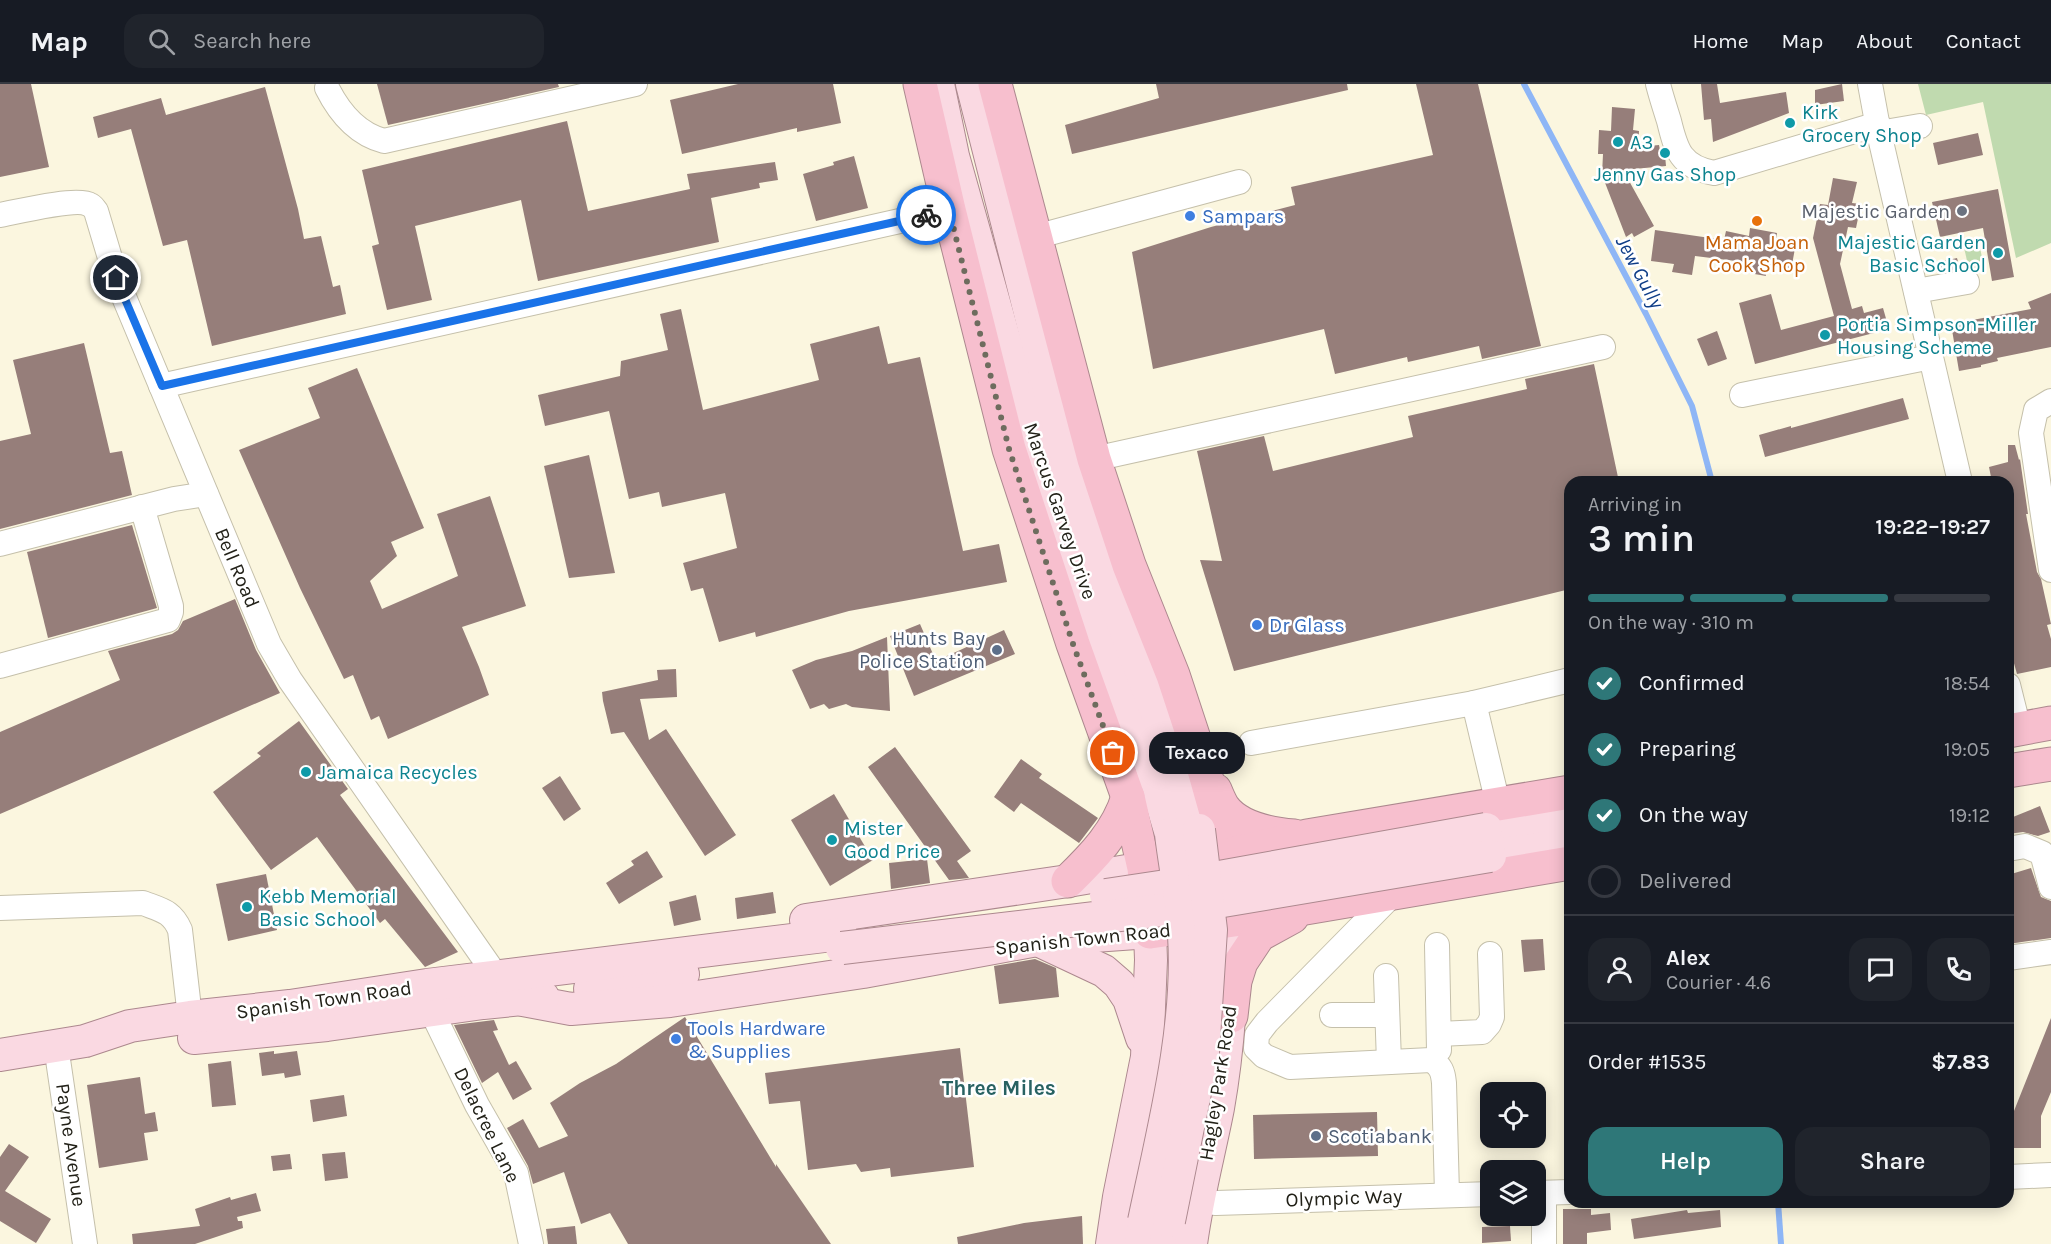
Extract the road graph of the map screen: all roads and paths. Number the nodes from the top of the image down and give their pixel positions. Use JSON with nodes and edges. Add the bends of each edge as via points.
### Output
{"nodes":[{"id":1,"x":635,"y":84,"type":"edge"},
{"id":2,"x":920,"y":84,"type":"edge"},
{"id":3,"x":938,"y":84,"type":"edge"},
{"id":4,"x":972,"y":84,"type":"edge"},
{"id":5,"x":995,"y":84,"type":"edge"},
{"id":6,"x":1658,"y":84,"type":"edge"},
{"id":7,"x":1870,"y":84,"type":"edge"},
{"id":8,"x":327,"y":88,"type":"dead end"},
{"id":9,"x":1920,"y":126,"type":"dead end"},
{"id":10,"x":1879,"y":128,"type":"junction"},
{"id":11,"x":1239,"y":182,"type":"dead end"},
{"id":12,"x":949,"y":210,"type":"junction"},
{"id":13,"x":0,"y":215,"type":"edge"},
{"id":14,"x":1035,"y":237,"type":"junction"},
{"id":15,"x":1966,"y":282,"type":"dead end"},
{"id":16,"x":1916,"y":291,"type":"junction"},
{"id":17,"x":1603,"y":347,"type":"dead end"},
{"id":18,"x":1931,"y":357,"type":"junction"},
{"id":19,"x":162,"y":386,"type":"junction"},
{"id":20,"x":1742,"y":395,"type":"dead end"},
{"id":21,"x":2051,"y":401,"type":"edge"},
{"id":22,"x":1094,"y":459,"type":"junction"},
{"id":23,"x":1959,"y":476,"type":"edge"},
{"id":24,"x":206,"y":494,"type":"junction"},
{"id":25,"x":142,"y":507,"type":"junction"},
{"id":26,"x":1072,"y":519,"type":"junction"},
{"id":27,"x":0,"y":544,"type":"edge"},
{"id":28,"x":2051,"y":570,"type":"edge"},
{"id":29,"x":0,"y":666,"type":"edge"},
{"id":30,"x":1564,"y":681,"type":"edge"},
{"id":31,"x":1474,"y":703,"type":"junction"},
{"id":32,"x":2051,"y":723,"type":"edge"},
{"id":33,"x":2014,"y":730,"type":"edge"},
{"id":34,"x":1251,"y":743,"type":"dead end"},
{"id":35,"x":2051,"y":764,"type":"edge"},
{"id":36,"x":1203,"y":766,"type":"junction"},
{"id":37,"x":2014,"y":770,"type":"edge"},
{"id":38,"x":1564,"y":795,"type":"edge"},
{"id":39,"x":1128,"y":797,"type":"junction"},
{"id":40,"x":1564,"y":814,"type":"edge"},
{"id":41,"x":1491,"y":830,"type":"junction"},
{"id":42,"x":1307,"y":836,"type":"junction"},
{"id":43,"x":1564,"y":843,"type":"edge"},
{"id":44,"x":2014,"y":848,"type":"edge"},
{"id":45,"x":1228,"y":855,"type":"junction"},
{"id":46,"x":1564,"y":864,"type":"edge"},
{"id":47,"x":1144,"y":868,"type":"junction"},
{"id":48,"x":1068,"y":882,"type":"junction"},
{"id":49,"x":2051,"y":887,"type":"edge"},
{"id":50,"x":1394,"y":893,"type":"junction"},
{"id":51,"x":1346,"y":901,"type":"junction"},
{"id":52,"x":0,"y":908,"type":"edge"},
{"id":53,"x":1210,"y":929,"type":"junction"},
{"id":54,"x":1150,"y":932,"type":"junction"},
{"id":55,"x":1037,"y":940,"type":"junction"},
{"id":56,"x":841,"y":941,"type":"junction"},
{"id":57,"x":1437,"y":945,"type":"dead end"},
{"id":58,"x":2051,"y":952,"type":"edge"},
{"id":59,"x":1490,"y":954,"type":"dead end"},
{"id":60,"x":2014,"y":957,"type":"edge"},
{"id":61,"x":564,"y":968,"type":"junction"},
{"id":62,"x":1386,"y":976,"type":"dead end"},
{"id":63,"x":496,"y":977,"type":"junction"},
{"id":64,"x":523,"y":1000,"type":"junction"},
{"id":65,"x":431,"y":1010,"type":"junction"},
{"id":66,"x":1332,"y":1015,"type":"dead end"},
{"id":67,"x":1387,"y":1015,"type":"junction"},
{"id":68,"x":1231,"y":1016,"type":"junction"},
{"id":69,"x":190,"y":1017,"type":"junction"},
{"id":70,"x":1438,"y":1034,"type":"junction"},
{"id":71,"x":71,"y":1044,"type":"junction"},
{"id":72,"x":0,"y":1055,"type":"edge"},
{"id":73,"x":1147,"y":1057,"type":"junction"},
{"id":74,"x":1389,"y":1062,"type":"junction"},
{"id":75,"x":1439,"y":1065,"type":"junction"},
{"id":76,"x":2049,"y":1169,"type":"edge"},
{"id":77,"x":2014,"y":1176,"type":"edge"},
{"id":78,"x":1564,"y":1192,"type":"edge"},
{"id":79,"x":1546,"y":1193,"type":"edge"},
{"id":80,"x":1447,"y":1194,"type":"junction"},
{"id":81,"x":1480,"y":1194,"type":"edge"},
{"id":82,"x":1197,"y":1201,"type":"junction"},
{"id":83,"x":1543,"y":1226,"type":"edge"},
{"id":84,"x":1155,"y":1232,"type":"edge"},
{"id":85,"x":85,"y":1244,"type":"edge"},
{"id":86,"x":531,"y":1244,"type":"edge"},
{"id":87,"x":1112,"y":1244,"type":"edge"},
{"id":88,"x":1191,"y":1244,"type":"edge"},
{"id":89,"x":1544,"y":1244,"type":"edge"}],
"edges":[{"from":1,"to":8,"type":"street","via":[[384,141],[358,130]]},
{"from":2,"to":12,"type":"highway","name":"Marcus Garvey Drive"},
{"from":3,"to":26,"type":"main road","name":"Marcus Garvey Drive","via":[[953,156],[998,316]]},
{"from":4,"to":26,"type":"main road","name":"Marcus Garvey Drive","via":[[1059,427]]},
{"from":5,"to":14,"type":"highway"},
{"from":6,"to":10,"type":"street","via":[[1676,149],[1699,170],[1714,172]]},
{"from":7,"to":10,"type":"street"},
{"from":9,"to":10,"type":"street"},
{"from":10,"to":16,"type":"street"},
{"from":11,"to":14,"type":"street"},
{"from":12,"to":19,"type":"street"},
{"from":12,"to":39,"type":"highway","name":"Marcus Garvey Drive","via":[[1009,449]]},
{"from":13,"to":19,"type":"street","name":"Bell Road","via":[[77,202],[89,204],[96,212],[116,278]]},
{"from":14,"to":22,"type":"highway"},
{"from":15,"to":16,"type":"street"},
{"from":16,"to":18,"type":"street"},
{"from":17,"to":22,"type":"street"},
{"from":18,"to":20,"type":"street"},
{"from":18,"to":23,"type":"street"},
{"from":19,"to":24,"type":"street","name":"Bell Road"},
{"from":21,"to":28,"type":"street","via":[[2036,410],[2031,434]]},
{"from":22,"to":36,"type":"highway"},
{"from":24,"to":25,"type":"street"},
{"from":24,"to":63,"type":"street","name":"Bell Road","via":[[269,644],[290,680]]},
{"from":25,"to":27,"type":"street"},
{"from":25,"to":29,"type":"street","via":[[171,606],[168,621]]},
{"from":26,"to":53,"type":"main road","name":"Marcus Garvey Drive","bridge":true,"via":[[1171,834]]},
{"from":30,"to":31,"type":"street"},
{"from":31,"to":34,"type":"street"},
{"from":31,"to":41,"type":"street"},
{"from":32,"to":33,"type":"highway"},
{"from":35,"to":37,"type":"highway"},
{"from":36,"to":42,"type":"highway","via":[[1223,807],[1234,817],[1273,834]]},
{"from":36,"to":45,"type":"highway"},
{"from":38,"to":41,"type":"highway","name":"Spanish Town Road"},
{"from":39,"to":47,"type":"highway","name":"Marcus Garvey Drive"},
{"from":39,"to":48,"type":"highway","via":[[1112,832]]},
{"from":40,"to":41,"type":"main road","name":"Spanish Town Road"},
{"from":41,"to":42,"type":"highway","name":"Spanish Town Road"},
{"from":41,"to":43,"type":"main road","name":"Spanish Town Road"},
{"from":41,"to":56,"type":"main road","name":"Spanish Town Road","bridge":true},
{"from":42,"to":45,"type":"highway","name":"Spanish Town Road"},
{"from":44,"to":49,"type":"street","via":[[2025,846],[2042,853]]},
{"from":45,"to":47,"type":"highway","name":"Spanish Town Road"},
{"from":45,"to":53,"type":"highway"},
{"from":46,"to":50,"type":"highway","name":"Spanish Town Road"},
{"from":47,"to":48,"type":"main road","name":"Spanish Town Road"},
{"from":47,"to":54,"type":"highway","name":"Marcus Garvey Drive"},
{"from":48,"to":61,"type":"main road","name":"Spanish Town Road","via":[[738,931],[622,952]]},
{"from":50,"to":51,"type":"highway","name":"Spanish Town Road"},
{"from":50,"to":74,"type":"street","via":[[1267,1022],[1257,1035],[1256,1048],[1264,1056],[1290,1067]]},
{"from":51,"to":53,"type":"highway","name":"Spanish Town Road"},
{"from":51,"to":68,"type":"highway","via":[[1296,915],[1259,935],[1241,962]]},
{"from":52,"to":69,"type":"street","via":[[143,903],[175,917],[180,930]]},
{"from":53,"to":54,"type":"highway","name":"Spanish Town Road"},
{"from":53,"to":68,"type":"main road","name":"Hagley Park Road"},
{"from":53,"to":84,"type":"main road","bridge":true,"via":[[1181,1021]]},
{"from":54,"to":55,"type":"main road","name":"Spanish Town Road"},
{"from":54,"to":73,"type":"main road"},
{"from":55,"to":64,"type":"main road","name":"Spanish Town Road","via":[[863,972],[670,1001],[571,1009]]},
{"from":55,"to":73,"type":"main road","via":[[1104,971],[1119,984],[1137,1019]]},
{"from":56,"to":61,"type":"main road","name":"Spanish Town Road"},
{"from":56,"to":64,"type":"main road","name":"Spanish Town Road"},
{"from":57,"to":70,"type":"street"},
{"from":58,"to":60,"type":"street"},
{"from":59,"to":70,"type":"street","via":[[1489,1024],[1482,1032]]},
{"from":61,"to":63,"type":"main road","name":"Spanish Town Road"},
{"from":62,"to":67,"type":"street"},
{"from":63,"to":69,"type":"main road","name":"Spanish Town Road"},
{"from":64,"to":65,"type":"main road","name":"Spanish Town Road"},
{"from":65,"to":71,"type":"main road","name":"Spanish Town Road","via":[[327,1025],[152,1042]]},
{"from":65,"to":86,"type":"street","name":"Delacree Lane","via":[[477,1105],[516,1173]]},
{"from":66,"to":67,"type":"street"},
{"from":67,"to":74,"type":"street"},
{"from":68,"to":82,"type":"main road","name":"Hagley Park Road","via":[[1218,1108]]},
{"from":69,"to":71,"type":"main road","name":"Spanish Town Road","via":[[130,1026]]},
{"from":70,"to":75,"type":"street"},
{"from":71,"to":72,"type":"main road","name":"Spanish Town Road"},
{"from":71,"to":85,"type":"street","name":"Payne Avenue"},
{"from":73,"to":82,"type":"main road","via":[[1148,1142],[1159,1172]]},
{"from":73,"to":87,"type":"main road"},
{"from":74,"to":75,"type":"street","via":[[1431,1060]]},
{"from":75,"to":80,"type":"street","via":[[1444,1083]]},
{"from":76,"to":77,"type":"street"},
{"from":78,"to":79,"type":"street"},
{"from":80,"to":81,"type":"street","name":"Olympic Way"},
{"from":80,"to":82,"type":"street","name":"Olympic Way"},
{"from":82,"to":88,"type":"main road","name":"Hagley Park Road"},
{"from":83,"to":89,"type":"street"}]}
